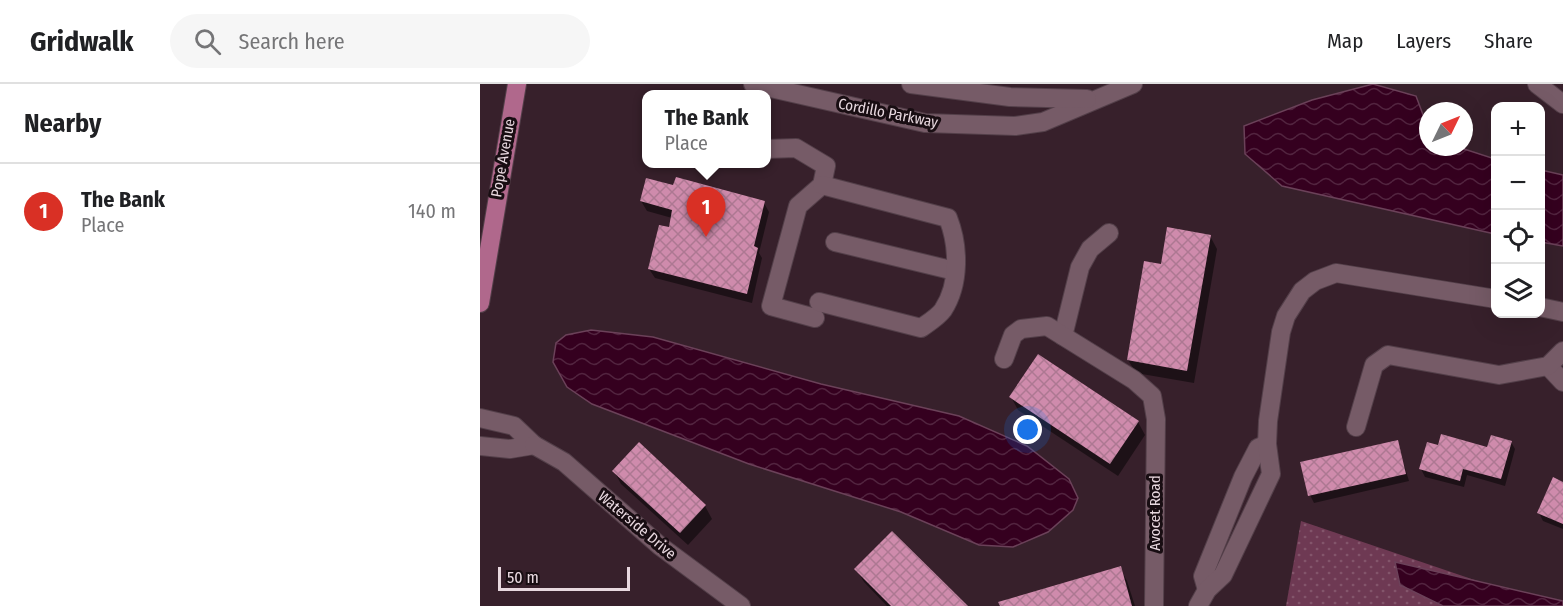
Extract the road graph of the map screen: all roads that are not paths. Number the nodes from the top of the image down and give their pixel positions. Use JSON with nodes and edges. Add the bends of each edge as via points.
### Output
{"nodes":[{"id":1,"x":516,"y":84,"type":"edge"},
{"id":2,"x":753,"y":84,"type":"edge"},
{"id":3,"x":911,"y":84,"type":"edge"},
{"id":4,"x":1132,"y":84,"type":"edge"},
{"id":5,"x":1537,"y":84,"type":"edge"},
{"id":6,"x":1092,"y":99,"type":"junction"},
{"id":7,"x":1563,"y":104,"type":"edge"},
{"id":8,"x":771,"y":149,"type":"edge"},
{"id":9,"x":822,"y":185,"type":"junction"},
{"id":10,"x":1108,"y":233,"type":"dead end"},
{"id":11,"x":835,"y":242,"type":"dead end"},
{"id":12,"x":955,"y":271,"type":"junction"},
{"id":13,"x":1491,"y":298,"type":"edge"},
{"id":14,"x":480,"y":303,"type":"edge"},
{"id":15,"x":1545,"y":308,"type":"edge"},
{"id":16,"x":1563,"y":312,"type":"edge"},
{"id":17,"x":1063,"y":336,"type":"junction"},
{"id":18,"x":1563,"y":351,"type":"edge"},
{"id":19,"x":1004,"y":359,"type":"dead end"},
{"id":20,"x":1548,"y":366,"type":"junction"},
{"id":21,"x":1563,"y":382,"type":"edge"},
{"id":22,"x":480,"y":418,"type":"edge"},
{"id":23,"x":1356,"y":427,"type":"dead end"},
{"id":24,"x":534,"y":445,"type":"junction"},
{"id":25,"x":480,"y":446,"type":"edge"},
{"id":26,"x":1202,"y":598,"type":"edge"},
{"id":27,"x":741,"y":606,"type":"edge"},
{"id":28,"x":1154,"y":606,"type":"edge"}],
"edges":[{"from":1,"to":14,"type":"main road","name":"Pope Avenue"},
{"from":2,"to":6,"type":"street","name":"Cordillo Parkway","via":[[925,123],[1015,126],[1043,122]]},
{"from":3,"to":6,"type":"street","name":"Cordillo Parkway","via":[[1010,97]]},
{"from":4,"to":6,"type":"street","name":"Cordillo Parkway"},
{"from":5,"to":7,"type":"street"},
{"from":8,"to":9,"type":"street","via":[[796,148],[826,166]]},
{"from":9,"to":12,"type":"street","via":[[948,218],[956,238]]},
{"from":9,"to":12,"type":"street","via":[[798,206],[771,306],[921,328],[942,312],[954,288]]},
{"from":10,"to":17,"type":"street","via":[[1090,249],[1080,267]]},
{"from":11,"to":12,"type":"street"},
{"from":13,"to":26,"type":"street","via":[[1336,273],[1315,281],[1293,302],[1281,332],[1267,444],[1271,474],[1222,574]]},
{"from":15,"to":16,"type":"street"},
{"from":17,"to":19,"type":"street","name":"Avocet Road","via":[[1047,326],[1021,329],[1013,335]]},
{"from":17,"to":28,"type":"street","name":"Avocet Road","via":[[1134,380],[1152,396],[1156,419]]},
{"from":18,"to":20,"type":"street"},
{"from":20,"to":21,"type":"street"},
{"from":20,"to":23,"type":"street","via":[[1499,375],[1388,355],[1374,365]]},
{"from":22,"to":24,"type":"street","name":"Waterside Drive","via":[[514,426]]},
{"from":24,"to":25,"type":"street","via":[[510,449]]},
{"from":24,"to":27,"type":"street","name":"Waterside Drive","via":[[564,462],[660,546]]}]}
